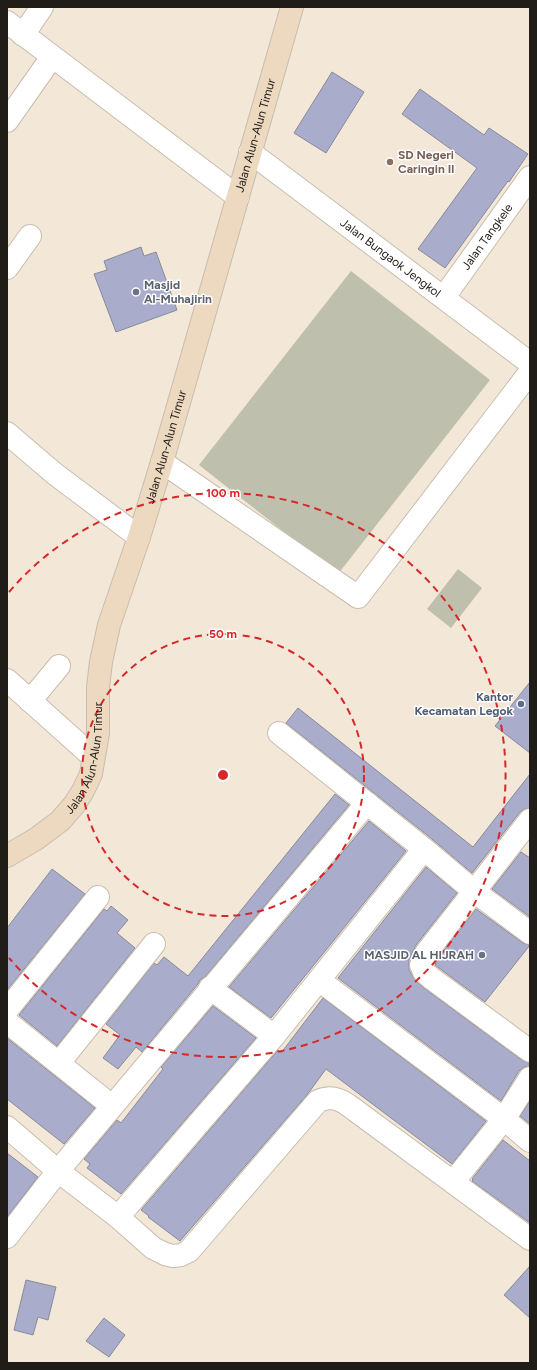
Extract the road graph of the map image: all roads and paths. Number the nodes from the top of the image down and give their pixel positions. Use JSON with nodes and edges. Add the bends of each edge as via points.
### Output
{"nodes":[{"id":1,"x":42,"y":7,"type":"edge"},
{"id":2,"x":292,"y":7,"type":"edge"},
{"id":3,"x":15,"y":28,"type":"edge"},
{"id":4,"x":52,"y":57,"type":"junction"},
{"id":5,"x":7,"y":121,"type":"edge"},
{"id":6,"x":250,"y":152,"type":"junction"},
{"id":7,"x":530,"y":177,"type":"edge"},
{"id":8,"x":238,"y":197,"type":"junction"},
{"id":9,"x":30,"y":236,"type":"dead end"},
{"id":10,"x":7,"y":268,"type":"edge"},
{"id":11,"x":444,"y":297,"type":"junction"},
{"id":12,"x":530,"y":363,"type":"edge"},
{"id":13,"x":530,"y":372,"type":"edge"},
{"id":14,"x":7,"y":433,"type":"edge"},
{"id":15,"x":162,"y":462,"type":"junction"},
{"id":16,"x":139,"y":537,"type":"junction"},
{"id":17,"x":60,"y":666,"type":"dead end"},
{"id":18,"x":7,"y":680,"type":"edge"},
{"id":19,"x":30,"y":701,"type":"junction"},
{"id":20,"x":279,"y":733,"type":"dead end"},
{"id":21,"x":93,"y":757,"type":"junction"},
{"id":22,"x":367,"y":803,"type":"junction"},
{"id":23,"x":530,"y":820,"type":"edge"},
{"id":24,"x":523,"y":844,"type":"edge"},
{"id":25,"x":424,"y":849,"type":"junction"},
{"id":26,"x":7,"y":856,"type":"edge"},
{"id":27,"x":475,"y":892,"type":"junction"},
{"id":28,"x":98,"y":897,"type":"dead end"},
{"id":29,"x":530,"y":933,"type":"edge"},
{"id":30,"x":154,"y":944,"type":"dead end"},
{"id":31,"x":319,"y":980,"type":"junction"},
{"id":32,"x":210,"y":988,"type":"junction"},
{"id":33,"x":7,"y":1010,"type":"edge"},
{"id":34,"x":7,"y":1022,"type":"edge"},
{"id":35,"x":274,"y":1036,"type":"junction"},
{"id":36,"x":530,"y":1051,"type":"edge"},
{"id":37,"x":59,"y":1064,"type":"junction"},
{"id":38,"x":530,"y":1078,"type":"edge"},
{"id":39,"x":112,"y":1106,"type":"junction"},
{"id":40,"x":504,"y":1119,"type":"junction"},
{"id":41,"x":7,"y":1127,"type":"edge"},
{"id":42,"x":530,"y":1140,"type":"edge"},
{"id":43,"x":58,"y":1171,"type":"junction"},
{"id":44,"x":452,"y":1182,"type":"junction"},
{"id":45,"x":118,"y":1217,"type":"junction"},
{"id":46,"x":7,"y":1237,"type":"edge"},
{"id":47,"x":530,"y":1239,"type":"edge"}],
"edges":[{"from":1,"to":3,"type":"street"},
{"from":2,"to":6,"type":"street","name":"Jalan Alun-Alun Timur"},
{"from":3,"to":4,"type":"street"},
{"from":4,"to":5,"type":"street"},
{"from":4,"to":8,"type":"street"},
{"from":6,"to":8,"type":"street","name":"Jalan Alun-Alun Timur"},
{"from":6,"to":11,"type":"street","name":"Jalan Bungaok Jengkol"},
{"from":7,"to":11,"type":"street","name":"Jalan Tangkele"},
{"from":8,"to":15,"type":"street","name":"Jalan Alun-Alun Timur"},
{"from":9,"to":10,"type":"street"},
{"from":11,"to":12,"type":"street","name":"Jalan Bungaok Jengkol"},
{"from":13,"to":15,"type":"street","via":[[358,597]]},
{"from":14,"to":16,"type":"street","via":[[55,474]]},
{"from":15,"to":16,"type":"street","name":"Jalan Alun-Alun Timur"},
{"from":16,"to":21,"type":"street","name":"Jalan Alun-Alun Timur","via":[[109,625],[101,662],[98,733]]},
{"from":17,"to":19,"type":"street"},
{"from":18,"to":19,"type":"street"},
{"from":19,"to":21,"type":"street"},
{"from":20,"to":22,"type":"street"},
{"from":21,"to":26,"type":"street","name":"Jalan Alun-Alun Timur","via":[[91,774],[74,805],[60,821]]},
{"from":22,"to":25,"type":"street"},
{"from":22,"to":32,"type":"street"},
{"from":23,"to":24,"type":"street"},
{"from":24,"to":27,"type":"street"},
{"from":25,"to":27,"type":"street"},
{"from":25,"to":31,"type":"street"},
{"from":27,"to":29,"type":"street"},
{"from":27,"to":36,"type":"street","via":[[426,953],[421,965],[431,978]]},
{"from":28,"to":33,"type":"street"},
{"from":30,"to":37,"type":"street"},
{"from":31,"to":35,"type":"street"},
{"from":31,"to":40,"type":"street"},
{"from":32,"to":35,"type":"street"},
{"from":32,"to":39,"type":"street"},
{"from":34,"to":37,"type":"street"},
{"from":35,"to":45,"type":"street"},
{"from":37,"to":39,"type":"street"},
{"from":38,"to":40,"type":"street"},
{"from":39,"to":43,"type":"street"},
{"from":40,"to":42,"type":"street"},
{"from":40,"to":44,"type":"street"},
{"from":41,"to":43,"type":"street"},
{"from":43,"to":45,"type":"street"},
{"from":43,"to":46,"type":"street"},
{"from":44,"to":45,"type":"street","via":[[342,1101],[325,1098],[310,1109],[189,1251],[173,1256],[164,1254],[153,1248]]},
{"from":44,"to":47,"type":"street"}]}
